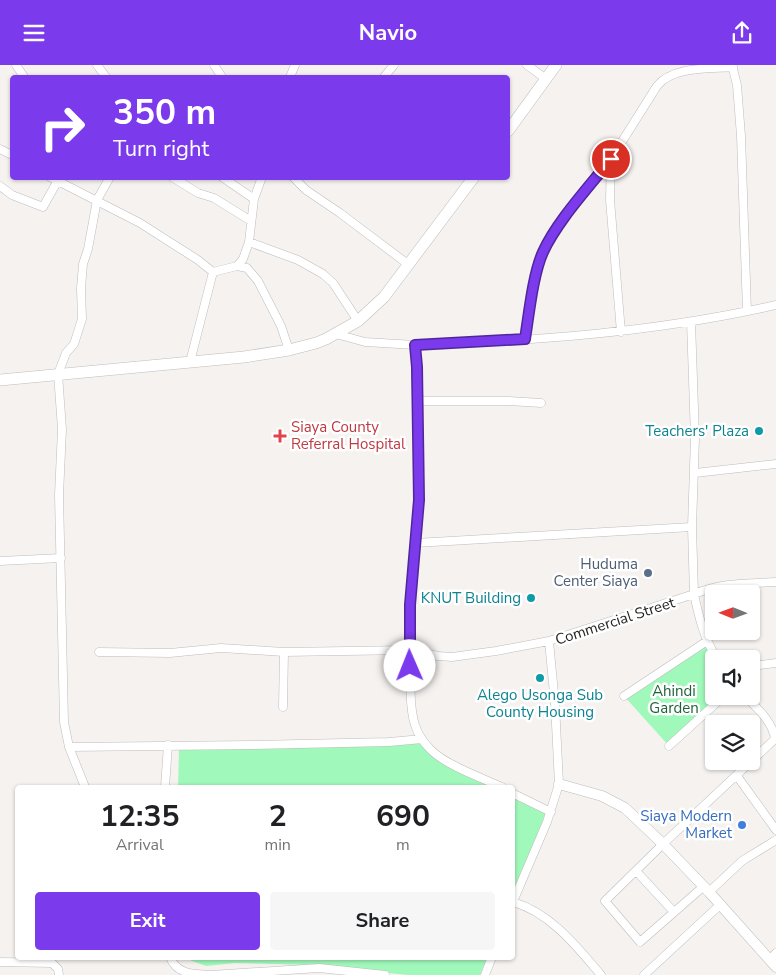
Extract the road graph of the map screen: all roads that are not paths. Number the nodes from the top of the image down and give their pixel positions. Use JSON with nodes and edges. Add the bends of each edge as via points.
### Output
{"nodes":[{"id":1,"x":96,"y":65,"type":"edge"},
{"id":2,"x":394,"y":65,"type":"edge"},
{"id":3,"x":527,"y":65,"type":"edge"},
{"id":4,"x":556,"y":65,"type":"edge"},
{"id":5,"x":733,"y":66,"type":"edge"},
{"id":6,"x":104,"y":75,"type":"edge"},
{"id":7,"x":386,"y":75,"type":"edge"},
{"id":8,"x":546,"y":79,"type":"junction"},
{"id":9,"x":510,"y":128,"type":"edge"},
{"id":10,"x":611,"y":159,"type":"junction"},
{"id":11,"x":54,"y":180,"type":"edge"},
{"id":12,"x":108,"y":180,"type":"edge"},
{"id":13,"x":177,"y":180,"type":"edge"},
{"id":14,"x":226,"y":180,"type":"edge"},
{"id":15,"x":261,"y":180,"type":"edge"},
{"id":16,"x":299,"y":180,"type":"edge"},
{"id":17,"x":472,"y":180,"type":"edge"},
{"id":18,"x":0,"y":186,"type":"edge"},
{"id":19,"x":254,"y":199,"type":"junction"},
{"id":20,"x":97,"y":200,"type":"junction"},
{"id":21,"x":251,"y":221,"type":"junction"},
{"id":22,"x":249,"y":242,"type":"junction"},
{"id":23,"x":409,"y":265,"type":"junction"},
{"id":24,"x":237,"y":266,"type":"junction"},
{"id":25,"x":213,"y":272,"type":"junction"},
{"id":26,"x":776,"y":305,"type":"edge"},
{"id":27,"x":747,"y":311,"type":"junction"},
{"id":28,"x":358,"y":321,"type":"junction"},
{"id":29,"x":691,"y":322,"type":"junction"},
{"id":30,"x":621,"y":332,"type":"junction"},
{"id":31,"x":336,"y":334,"type":"junction"},
{"id":32,"x":525,"y":339,"type":"junction"},
{"id":33,"x":415,"y":345,"type":"junction"},
{"id":34,"x":289,"y":350,"type":"junction"},
{"id":35,"x":190,"y":362,"type":"junction"},
{"id":36,"x":58,"y":374,"type":"junction"},
{"id":37,"x":0,"y":379,"type":"edge"},
{"id":38,"x":418,"y":401,"type":"junction"},
{"id":39,"x":540,"y":403,"type":"dead end"},
{"id":40,"x":776,"y":464,"type":"edge"},
{"id":41,"x":695,"y":473,"type":"junction"},
{"id":42,"x":692,"y":527,"type":"junction"},
{"id":43,"x":415,"y":543,"type":"junction"},
{"id":44,"x":60,"y":558,"type":"junction"},
{"id":45,"x":0,"y":561,"type":"edge"},
{"id":46,"x":776,"y":582,"type":"edge"},
{"id":47,"x":694,"y":594,"type":"junction"},
{"id":48,"x":549,"y":641,"type":"junction"},
{"id":49,"x":706,"y":641,"type":"junction"},
{"id":50,"x":409,"y":650,"type":"junction"},
{"id":51,"x":712,"y":650,"type":"edge"},
{"id":52,"x":284,"y":652,"type":"junction"},
{"id":53,"x":99,"y":653,"type":"dead end"},
{"id":54,"x":776,"y":663,"type":"edge"},
{"id":55,"x":760,"y":665,"type":"edge"},
{"id":56,"x":624,"y":696,"type":"dead end"},
{"id":57,"x":714,"y":705,"type":"edge"},
{"id":58,"x":754,"y":705,"type":"edge"},
{"id":59,"x":283,"y":707,"type":"dead end"},
{"id":60,"x":422,"y":739,"type":"junction"},
{"id":61,"x":775,"y":739,"type":"edge"},
{"id":62,"x":168,"y":745,"type":"junction"},
{"id":63,"x":669,"y":746,"type":"dead end"},
{"id":64,"x":69,"y":747,"type":"junction"},
{"id":65,"x":737,"y":776,"type":"junction"},
{"id":66,"x":559,"y":784,"type":"junction"},
{"id":67,"x":84,"y":785,"type":"edge"},
{"id":68,"x":164,"y":785,"type":"edge"},
{"id":69,"x":498,"y":785,"type":"edge"},
{"id":70,"x":515,"y":794,"type":"edge"},
{"id":71,"x":551,"y":812,"type":"junction"},
{"id":72,"x":776,"y":830,"type":"edge"},
{"id":73,"x":776,"y":840,"type":"edge"},
{"id":74,"x":663,"y":844,"type":"junction"},
{"id":75,"x":636,"y":871,"type":"junction"},
{"id":76,"x":706,"y":889,"type":"junction"},
{"id":77,"x":515,"y":898,"type":"edge"},
{"id":78,"x":515,"y":903,"type":"edge"},
{"id":79,"x":721,"y":904,"type":"junction"},
{"id":80,"x":674,"y":912,"type":"junction"},
{"id":81,"x":171,"y":960,"type":"edge"},
{"id":82,"x":491,"y":960,"type":"edge"},
{"id":83,"x":774,"y":960,"type":"edge"},
{"id":84,"x":0,"y":962,"type":"edge"},
{"id":85,"x":319,"y":971,"type":"edge"},
{"id":86,"x":59,"y":975,"type":"edge"},
{"id":87,"x":385,"y":975,"type":"edge"},
{"id":88,"x":485,"y":975,"type":"edge"},
{"id":89,"x":601,"y":975,"type":"edge"},
{"id":90,"x":644,"y":975,"type":"edge"}],
"edges":[{"from":1,"to":6,"type":"street"},
{"from":2,"to":7,"type":"street"},
{"from":3,"to":8,"type":"street"},
{"from":4,"to":8,"type":"highway"},
{"from":5,"to":10,"type":"street","via":[[683,72],[661,82]]},
{"from":5,"to":27,"type":"street","via":[[740,121]]},
{"from":8,"to":9,"type":"highway"},
{"from":10,"to":30,"type":"street","via":[[610,200]]},
{"from":10,"to":32,"type":"street","via":[[569,212],[543,252]]},
{"from":11,"to":18,"type":"street","via":[[43,207],[12,195]]},
{"from":11,"to":20,"type":"street"},
{"from":12,"to":20,"type":"street"},
{"from":13,"to":21,"type":"street"},
{"from":14,"to":19,"type":"street"},
{"from":15,"to":19,"type":"street"},
{"from":16,"to":23,"type":"street","via":[[306,191]]},
{"from":17,"to":23,"type":"highway"},
{"from":19,"to":21,"type":"street"},
{"from":20,"to":25,"type":"street","via":[[198,259]]},
{"from":20,"to":36,"type":"street","via":[[82,273],[82,319],[74,344],[66,353]]},
{"from":21,"to":22,"type":"street"},
{"from":22,"to":24,"type":"street"},
{"from":22,"to":28,"type":"street","via":[[298,260],[323,274],[334,283]]},
{"from":23,"to":28,"type":"highway","via":[[388,292]]},
{"from":24,"to":25,"type":"street"},
{"from":24,"to":34,"type":"street","via":[[247,268],[258,281],[281,325]]},
{"from":25,"to":35,"type":"street"},
{"from":26,"to":27,"type":"street"},
{"from":27,"to":29,"type":"street"},
{"from":28,"to":31,"type":"highway"},
{"from":29,"to":30,"type":"street"},
{"from":29,"to":41,"type":"street","name":"Commercial Street"},
{"from":30,"to":32,"type":"street"},
{"from":31,"to":33,"type":"street","via":[[372,343]]},
{"from":31,"to":34,"type":"highway"},
{"from":32,"to":33,"type":"street"},
{"from":33,"to":38,"type":"street"},
{"from":34,"to":35,"type":"highway"},
{"from":35,"to":36,"type":"highway"},
{"from":36,"to":37,"type":"highway"},
{"from":36,"to":44,"type":"street","via":[[62,429]]},
{"from":38,"to":39,"type":"street"},
{"from":38,"to":43,"type":"street","via":[[419,500]]},
{"from":40,"to":41,"type":"street"},
{"from":41,"to":42,"type":"street","name":"Commercial Street"},
{"from":42,"to":43,"type":"street"},
{"from":42,"to":47,"type":"street","name":"Commercial Street"},
{"from":43,"to":50,"type":"street"},
{"from":44,"to":45,"type":"street"},
{"from":44,"to":64,"type":"street","via":[[64,722]]},
{"from":46,"to":47,"type":"street","via":[[729,583]]},
{"from":47,"to":48,"type":"street","name":"Commercial Street"},
{"from":47,"to":49,"type":"street"},
{"from":48,"to":50,"type":"street","via":[[459,656],[438,656]]},
{"from":48,"to":66,"type":"street","name":"Commercial Street"},
{"from":49,"to":51,"type":"street"},
{"from":49,"to":56,"type":"street"},
{"from":50,"to":52,"type":"street"},
{"from":50,"to":60,"type":"street","via":[[414,724]]},
{"from":52,"to":53,"type":"street","via":[[222,648],[170,653]]},
{"from":52,"to":59,"type":"street"},
{"from":54,"to":55,"type":"street"},
{"from":57,"to":63,"type":"street"},
{"from":58,"to":61,"type":"street","via":[[770,726]]},
{"from":60,"to":62,"type":"street"},
{"from":60,"to":69,"type":"street","via":[[443,759]]},
{"from":61,"to":65,"type":"street"},
{"from":62,"to":64,"type":"street"},
{"from":62,"to":68,"type":"street"},
{"from":64,"to":67,"type":"street"},
{"from":65,"to":72,"type":"street"},
{"from":65,"to":74,"type":"street"},
{"from":66,"to":71,"type":"street","name":"Commercial Street"},
{"from":66,"to":74,"type":"main road","via":[[615,801]]},
{"from":70,"to":71,"type":"street"},
{"from":71,"to":77,"type":"street","name":"Commercial Street"},
{"from":73,"to":76,"type":"street"},
{"from":74,"to":75,"type":"street"},
{"from":74,"to":76,"type":"main road"},
{"from":75,"to":80,"type":"street"},
{"from":75,"to":80,"type":"street","via":[[605,901],[640,942]]},
{"from":76,"to":79,"type":"main road"},
{"from":76,"to":80,"type":"street"},
{"from":78,"to":89,"type":"street","via":[[526,905],[542,915],[577,947]]},
{"from":79,"to":83,"type":"main road"},
{"from":79,"to":90,"type":"street"},
{"from":81,"to":85,"type":"street","via":[[179,970],[195,974]]},
{"from":82,"to":88,"type":"street"},
{"from":84,"to":86,"type":"street","via":[[52,963]]},
{"from":85,"to":87,"type":"street"}]}
